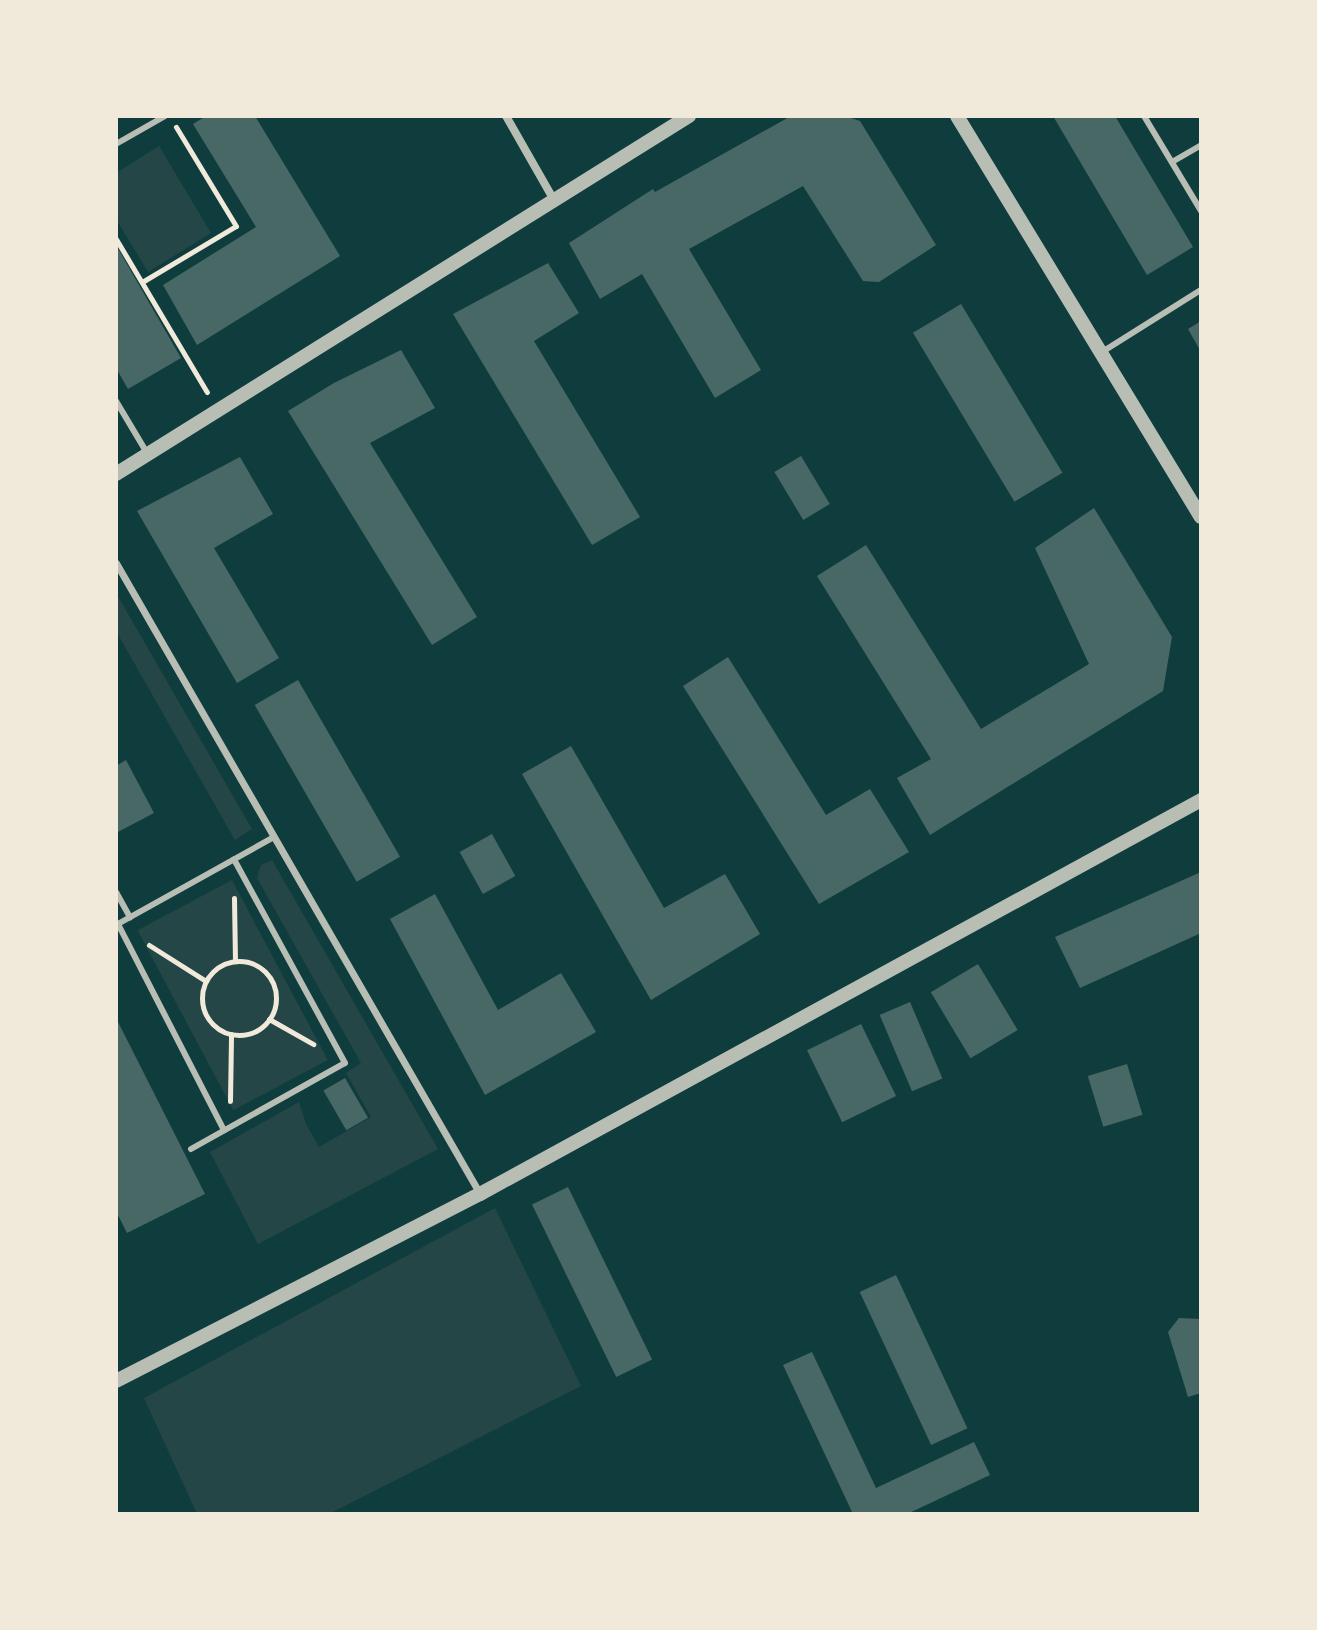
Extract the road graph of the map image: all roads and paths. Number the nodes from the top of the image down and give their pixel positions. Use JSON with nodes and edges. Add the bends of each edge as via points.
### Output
{"nodes":[{"id":1,"x":167,"y":116,"type":"edge"},
{"id":2,"x":506,"y":116,"type":"edge"},
{"id":3,"x":689,"y":116,"type":"edge"},
{"id":4,"x":957,"y":116,"type":"edge"},
{"id":5,"x":1144,"y":116,"type":"edge"},
{"id":6,"x":116,"y":144,"type":"edge"},
{"id":7,"x":1201,"y":145,"type":"edge"},
{"id":8,"x":1172,"y":162,"type":"junction"},
{"id":9,"x":554,"y":200,"type":"junction"},
{"id":10,"x":1201,"y":211,"type":"edge"},
{"id":11,"x":116,"y":239,"type":"edge"},
{"id":12,"x":142,"y":282,"type":"junction"},
{"id":13,"x":1201,"y":290,"type":"edge"},
{"id":14,"x":1101,"y":353,"type":"junction"},
{"id":15,"x":116,"y":401,"type":"edge"},
{"id":16,"x":218,"y":410,"type":"junction"},
{"id":17,"x":147,"y":454,"type":"junction"},
{"id":18,"x":116,"y":474,"type":"edge"},
{"id":19,"x":1201,"y":517,"type":"edge"},
{"id":20,"x":116,"y":563,"type":"edge"},
{"id":21,"x":1201,"y":800,"type":"edge"},
{"id":22,"x":274,"y":837,"type":"junction"},
{"id":23,"x":234,"y":859,"type":"junction"},
{"id":24,"x":116,"y":892,"type":"edge"},
{"id":25,"x":130,"y":917,"type":"junction"},
{"id":26,"x":117,"y":925,"type":"edge"},
{"id":27,"x":235,"y":961,"type":"junction"},
{"id":28,"x":206,"y":981,"type":"junction"},
{"id":29,"x":269,"y":1019,"type":"junction"},
{"id":30,"x":231,"y":1034,"type":"junction"},
{"id":31,"x":345,"y":1063,"type":"junction"},
{"id":32,"x":227,"y":1129,"type":"junction"},
{"id":33,"x":191,"y":1149,"type":"dead end"},
{"id":34,"x":480,"y":1194,"type":"junction"},
{"id":35,"x":116,"y":1381,"type":"edge"}],
"edges":[{"from":1,"to":6,"type":"lane"},
{"from":1,"to":12,"type":"path","via":[[236,226]]},
{"from":2,"to":9,"type":"street"},
{"from":3,"to":9,"type":"street"},
{"from":4,"to":14,"type":"street"},
{"from":5,"to":8,"type":"lane"},
{"from":7,"to":8,"type":"lane"},
{"from":8,"to":10,"type":"lane"},
{"from":9,"to":16,"type":"street"},
{"from":11,"to":12,"type":"path"},
{"from":12,"to":16,"type":"path"},
{"from":13,"to":14,"type":"lane"},
{"from":14,"to":19,"type":"street"},
{"from":15,"to":17,"type":"lane"},
{"from":16,"to":17,"type":"street"},
{"from":17,"to":18,"type":"street"},
{"from":20,"to":22,"type":"street"},
{"from":21,"to":34,"type":"street"},
{"from":22,"to":23,"type":"lane"},
{"from":22,"to":34,"type":"street"},
{"from":23,"to":25,"type":"lane"},
{"from":23,"to":27,"type":"path"},
{"from":23,"to":31,"type":"lane"},
{"from":24,"to":25,"type":"lane"},
{"from":25,"to":26,"type":"lane"},
{"from":26,"to":28,"type":"path"},
{"from":26,"to":32,"type":"lane"},
{"from":27,"to":28,"type":"path","via":[[213,971]]},
{"from":27,"to":29,"type":"path","via":[[258,966],[273,984],[276,996]]},
{"from":28,"to":30,"type":"path","via":[[202,993],[207,1017]]},
{"from":29,"to":30,"type":"path","via":[[251,1033]]},
{"from":29,"to":31,"type":"path"},
{"from":30,"to":32,"type":"path"},
{"from":31,"to":32,"type":"lane"},
{"from":32,"to":33,"type":"lane"},
{"from":34,"to":35,"type":"street"}]}
